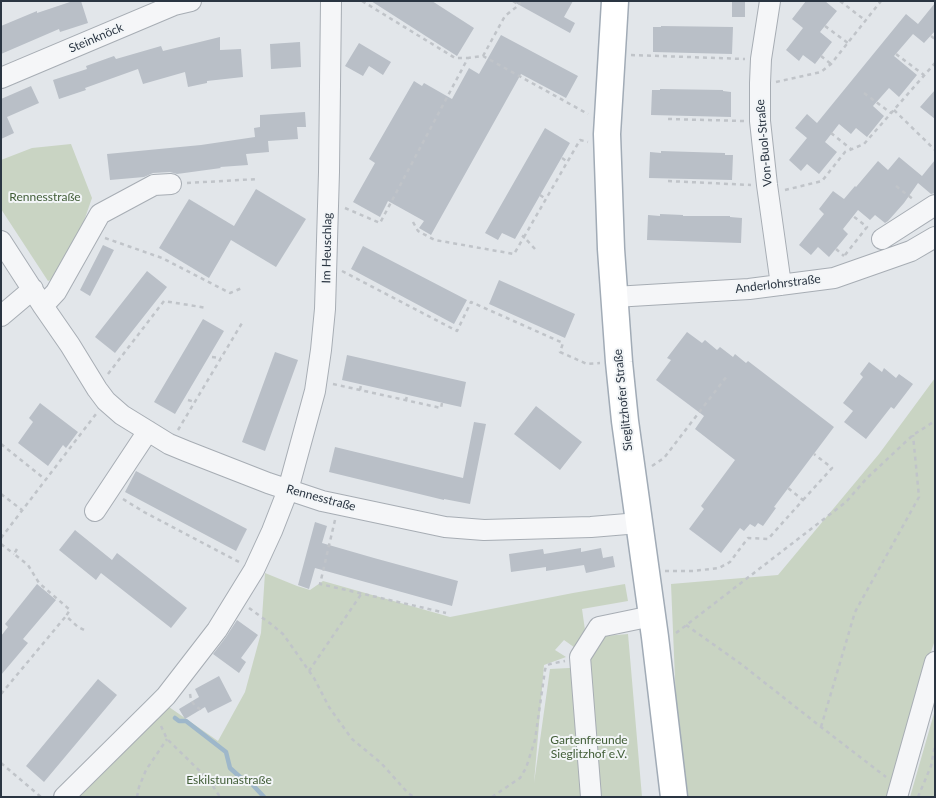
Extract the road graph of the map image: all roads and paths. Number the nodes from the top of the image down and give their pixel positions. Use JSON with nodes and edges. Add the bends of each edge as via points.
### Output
{"nodes":[{"id":1,"x":191,"y":1,"type":"edge"},
{"id":2,"x":331,"y":1,"type":"edge"},
{"id":3,"x":362,"y":1,"type":"edge"},
{"id":4,"x":513,"y":1,"type":"edge"},
{"id":5,"x":615,"y":1,"type":"edge"},
{"id":6,"x":770,"y":1,"type":"edge"},
{"id":7,"x":840,"y":1,"type":"edge"},
{"id":8,"x":881,"y":1,"type":"edge"},
{"id":9,"x":520,"y":3,"type":"edge"},
{"id":10,"x":866,"y":21,"type":"junction"},
{"id":11,"x":826,"y":26,"type":"dead end"},
{"id":12,"x":931,"y":36,"type":"dead end"},
{"id":13,"x":935,"y":39,"type":"edge"},
{"id":14,"x":848,"y":44,"type":"junction"},
{"id":15,"x":896,"y":54,"type":"dead end"},
{"id":16,"x":611,"y":55,"type":"junction"},
{"id":17,"x":483,"y":56,"type":"junction"},
{"id":18,"x":821,"y":56,"type":"dead end"},
{"id":19,"x":468,"y":58,"type":"junction"},
{"id":20,"x":762,"y":59,"type":"junction"},
{"id":21,"x":935,"y":63,"type":"edge"},
{"id":22,"x":832,"y":64,"type":"junction"},
{"id":23,"x":924,"y":75,"type":"junction"},
{"id":24,"x":1,"y":78,"type":"edge"},
{"id":25,"x":775,"y":83,"type":"dead end"},
{"id":26,"x":864,"y":93,"type":"dead end"},
{"id":27,"x":894,"y":110,"type":"junction"},
{"id":28,"x":891,"y":113,"type":"junction"},
{"id":29,"x":668,"y":120,"type":"dead end"},
{"id":30,"x":760,"y":121,"type":"junction"},
{"id":31,"x":831,"y":133,"type":"dead end"},
{"id":32,"x":607,"y":134,"type":"junction"},
{"id":33,"x":851,"y":149,"type":"junction"},
{"id":34,"x":935,"y":150,"type":"edge"},
{"id":35,"x":562,"y":158,"type":"dead end"},
{"id":36,"x":568,"y":162,"type":"junction"},
{"id":37,"x":258,"y":179,"type":"dead end"},
{"id":38,"x":668,"y":181,"type":"dead end"},
{"id":39,"x":170,"y":184,"type":"joint"},
{"id":40,"x":768,"y":189,"type":"junction"},
{"id":41,"x":540,"y":195,"type":"dead end"},
{"id":42,"x":546,"y":199,"type":"junction"},
{"id":43,"x":328,"y":201,"type":"junction"},
{"id":44,"x":935,"y":205,"type":"edge"},
{"id":45,"x":853,"y":216,"type":"dead end"},
{"id":46,"x":413,"y":222,"type":"dead end"},
{"id":47,"x":90,"y":232,"type":"junction"},
{"id":48,"x":519,"y":233,"type":"dead end"},
{"id":49,"x":524,"y":237,"type":"junction"},
{"id":50,"x":935,"y":237,"type":"edge"},
{"id":51,"x":882,"y":239,"type":"dead end"},
{"id":52,"x":1,"y":241,"type":"edge"},
{"id":53,"x":535,"y":249,"type":"dead end"},
{"id":54,"x":836,"y":249,"type":"dead end"},
{"id":55,"x":844,"y":265,"type":"junction"},
{"id":56,"x":326,"y":267,"type":"junction"},
{"id":57,"x":781,"y":285,"type":"junction"},
{"id":58,"x":242,"y":288,"type":"dead end"},
{"id":59,"x":33,"y":289,"type":"junction"},
{"id":60,"x":614,"y":297,"type":"junction"},
{"id":61,"x":43,"y":306,"type":"junction"},
{"id":62,"x":208,"y":308,"type":"dead end"},
{"id":63,"x":1,"y":316,"type":"edge"},
{"id":64,"x":242,"y":323,"type":"dead end"},
{"id":65,"x":212,"y":357,"type":"dead end"},
{"id":66,"x":221,"y":358,"type":"junction"},
{"id":67,"x":618,"y":362,"type":"junction"},
{"id":68,"x":727,"y":376,"type":"dead end"},
{"id":69,"x":316,"y":381,"type":"junction"},
{"id":70,"x":361,"y":385,"type":"dead end"},
{"id":71,"x":360,"y":390,"type":"junction"},
{"id":72,"x":102,"y":395,"type":"junction"},
{"id":73,"x":407,"y":395,"type":"dead end"},
{"id":74,"x":188,"y":400,"type":"dead end"},
{"id":75,"x":406,"y":401,"type":"junction"},
{"id":76,"x":195,"y":402,"type":"junction"},
{"id":77,"x":442,"y":403,"type":"dead end"},
{"id":78,"x":935,"y":421,"type":"edge"},
{"id":79,"x":148,"y":431,"type":"junction"},
{"id":80,"x":913,"y":434,"type":"junction"},
{"id":81,"x":1,"y":444,"type":"edge"},
{"id":82,"x":169,"y":444,"type":"junction"},
{"id":83,"x":814,"y":454,"type":"dead end"},
{"id":84,"x":632,"y":471,"type":"junction"},
{"id":85,"x":46,"y":480,"type":"junction"},
{"id":86,"x":788,"y":488,"type":"dead end"},
{"id":87,"x":109,"y":490,"type":"junction"},
{"id":88,"x":288,"y":490,"type":"junction"},
{"id":89,"x":1,"y":494,"type":"edge"},
{"id":90,"x":803,"y":500,"type":"junction"},
{"id":91,"x":339,"y":504,"type":"junction"},
{"id":92,"x":22,"y":510,"type":"junction"},
{"id":93,"x":95,"y":511,"type":"dead end"},
{"id":94,"x":639,"y":523,"type":"junction"},
{"id":95,"x":1,"y":538,"type":"edge"},
{"id":96,"x":1,"y":544,"type":"edge"},
{"id":97,"x":17,"y":549,"type":"dead end"},
{"id":98,"x":14,"y":554,"type":"junction"},
{"id":99,"x":241,"y":562,"type":"dead end"},
{"id":100,"x":646,"y":573,"type":"junction"},
{"id":101,"x":362,"y":593,"type":"junction"},
{"id":102,"x":237,"y":600,"type":"junction"},
{"id":103,"x":446,"y":613,"type":"dead end"},
{"id":104,"x":66,"y":616,"type":"junction"},
{"id":105,"x":686,"y":625,"type":"junction"},
{"id":106,"x":654,"y":627,"type":"junction"},
{"id":107,"x":84,"y":630,"type":"dead end"},
{"id":108,"x":580,"y":657,"type":"junction"},
{"id":109,"x":935,"y":662,"type":"edge"},
{"id":110,"x":309,"y":671,"type":"junction"},
{"id":111,"x":189,"y":692,"type":"dead end"},
{"id":112,"x":1,"y":694,"type":"edge"},
{"id":113,"x":204,"y":706,"type":"dead end"},
{"id":114,"x":154,"y":708,"type":"junction"},
{"id":115,"x":821,"y":727,"type":"junction"},
{"id":116,"x":167,"y":739,"type":"junction"},
{"id":117,"x":935,"y":745,"type":"edge"},
{"id":118,"x":1,"y":764,"type":"edge"},
{"id":119,"x":898,"y":792,"type":"edge"},
{"id":120,"x":41,"y":797,"type":"edge"},
{"id":121,"x":64,"y":797,"type":"edge"},
{"id":122,"x":137,"y":797,"type":"edge"},
{"id":123,"x":220,"y":797,"type":"edge"},
{"id":124,"x":414,"y":797,"type":"edge"},
{"id":125,"x":492,"y":797,"type":"edge"},
{"id":126,"x":591,"y":797,"type":"edge"},
{"id":127,"x":674,"y":797,"type":"edge"},
{"id":128,"x":918,"y":797,"type":"edge"}],
"edges":[{"from":1,"to":24,"type":"street","name":"Steinknöck","via":[[174,5]]},
{"from":2,"to":43,"type":"street","name":"Im Heuschlag"},
{"from":3,"to":19,"type":"path","via":[[455,58]]},
{"from":4,"to":9,"type":"path"},
{"from":5,"to":16,"type":"main road","name":"Sieglitzhofer Straße"},
{"from":6,"to":20,"type":"street","name":"Von-Buol-Straße"},
{"from":7,"to":10,"type":"path"},
{"from":8,"to":10,"type":"path"},
{"from":9,"to":17,"type":"path","via":[[505,16]]},
{"from":10,"to":14,"type":"path"},
{"from":11,"to":14,"type":"path"},
{"from":12,"to":13,"type":"path"},
{"from":14,"to":22,"type":"path"},
{"from":15,"to":23,"type":"path"},
{"from":16,"to":20,"type":"path"},
{"from":16,"to":32,"type":"main road","name":"Sieglitzhofer Straße"},
{"from":17,"to":19,"type":"path"},
{"from":17,"to":32,"type":"path"},
{"from":18,"to":22,"type":"path"},
{"from":19,"to":43,"type":"path","via":[[380,223]]},
{"from":20,"to":30,"type":"street","name":"Von-Buol-Straße"},
{"from":21,"to":23,"type":"path"},
{"from":22,"to":25,"type":"path","via":[[821,72]]},
{"from":23,"to":27,"type":"path"},
{"from":26,"to":28,"type":"path"},
{"from":27,"to":28,"type":"path"},
{"from":27,"to":34,"type":"path"},
{"from":28,"to":33,"type":"path","via":[[864,144]]},
{"from":29,"to":30,"type":"path"},
{"from":30,"to":40,"type":"street","name":"Von-Buol-Straße"},
{"from":31,"to":33,"type":"path"},
{"from":32,"to":36,"type":"path","via":[[580,140]]},
{"from":32,"to":60,"type":"main road","name":"Sieglitzhofer Straße"},
{"from":33,"to":40,"type":"path","via":[[822,180]]},
{"from":35,"to":36,"type":"path"},
{"from":36,"to":42,"type":"path"},
{"from":37,"to":39,"type":"path"},
{"from":38,"to":40,"type":"path","via":[[757,185]]},
{"from":39,"to":47,"type":"street","via":[[154,185],[100,214]]},
{"from":40,"to":57,"type":"street","name":"Von-Buol-Straße"},
{"from":41,"to":42,"type":"path"},
{"from":42,"to":49,"type":"path"},
{"from":43,"to":56,"type":"street","name":"Im Heuschlag"},
{"from":44,"to":51,"type":"street"},
{"from":45,"to":55,"type":"path","via":[[867,227]]},
{"from":46,"to":49,"type":"path","via":[[418,231],[436,240],[514,254]]},
{"from":47,"to":58,"type":"path","via":[[162,258],[230,293]]},
{"from":47,"to":61,"type":"street","via":[[56,292]]},
{"from":48,"to":49,"type":"path"},
{"from":49,"to":53,"type":"path"},
{"from":50,"to":55,"type":"street","name":"Anderlohrstraße","via":[[911,251]]},
{"from":52,"to":59,"type":"street","name":"Rennesstraße"},
{"from":54,"to":55,"type":"path"},
{"from":55,"to":57,"type":"street","name":"Anderlohrstraße","via":[[834,278]]},
{"from":56,"to":67,"type":"path","via":[[339,270],[456,330],[471,302],[563,343],[560,352],[587,364]]},
{"from":56,"to":69,"type":"street","name":"Im Heuschlag"},
{"from":57,"to":60,"type":"street","name":"Anderlohrstraße"},
{"from":59,"to":61,"type":"street","name":"Rennesstraße"},
{"from":59,"to":63,"type":"street"},
{"from":60,"to":67,"type":"main road","name":"Sieglitzhofer Straße"},
{"from":61,"to":72,"type":"street","name":"Rennesstraße"},
{"from":62,"to":72,"type":"path","via":[[164,301]]},
{"from":64,"to":66,"type":"path"},
{"from":65,"to":66,"type":"path"},
{"from":66,"to":76,"type":"path"},
{"from":67,"to":84,"type":"main road","name":"Sieglitzhofer Straße"},
{"from":68,"to":84,"type":"path","via":[[664,458],[649,468]]},
{"from":69,"to":71,"type":"path"},
{"from":69,"to":88,"type":"street","name":"Im Heuschlag"},
{"from":70,"to":71,"type":"path"},
{"from":71,"to":75,"type":"path"},
{"from":72,"to":79,"type":"street","name":"Rennesstraße","via":[[122,415]]},
{"from":72,"to":85,"type":"path"},
{"from":73,"to":75,"type":"path"},
{"from":74,"to":76,"type":"path"},
{"from":75,"to":77,"type":"path","via":[[441,408]]},
{"from":76,"to":82,"type":"path"},
{"from":78,"to":80,"type":"path"},
{"from":79,"to":82,"type":"street","name":"Rennesstraße"},
{"from":79,"to":87,"type":"street"},
{"from":80,"to":105,"type":"path","via":[[846,502]]},
{"from":80,"to":115,"type":"path","via":[[919,497],[855,612]]},
{"from":81,"to":85,"type":"path"},
{"from":82,"to":88,"type":"street","name":"Rennesstraße"},
{"from":83,"to":90,"type":"path","via":[[832,468]]},
{"from":84,"to":94,"type":"main road","name":"Sieglitzhofer Straße"},
{"from":85,"to":92,"type":"path"},
{"from":86,"to":90,"type":"path"},
{"from":87,"to":93,"type":"street"},
{"from":87,"to":99,"type":"path","via":[[144,512]]},
{"from":88,"to":91,"type":"street","name":"Rennesstraße"},
{"from":88,"to":102,"type":"street","via":[[256,567]]},
{"from":89,"to":92,"type":"path"},
{"from":90,"to":100,"type":"path","via":[[768,539],[748,538],[730,562],[719,568]]},
{"from":91,"to":94,"type":"street","name":"Rennesstraße","via":[[464,529],[591,528]]},
{"from":91,"to":101,"type":"path","via":[[320,584]]},
{"from":92,"to":95,"type":"path"},
{"from":94,"to":100,"type":"main road","name":"Sieglitzhofer Straße"},
{"from":96,"to":98,"type":"path"},
{"from":97,"to":98,"type":"path"},
{"from":98,"to":104,"type":"path","via":[[28,565],[39,583],[70,610]]},
{"from":100,"to":106,"type":"main road","name":"Sieglitzhofer Straße"},
{"from":101,"to":103,"type":"path"},
{"from":101,"to":110,"type":"path"},
{"from":102,"to":110,"type":"path","via":[[283,634]]},
{"from":102,"to":114,"type":"street","via":[[218,630]]},
{"from":104,"to":107,"type":"path"},
{"from":104,"to":112,"type":"path"},
{"from":105,"to":106,"type":"path","via":[[674,635]]},
{"from":105,"to":115,"type":"path"},
{"from":106,"to":108,"type":"street","via":[[600,627]]},
{"from":106,"to":127,"type":"main road","name":"Sieglitzhofer Straße"},
{"from":108,"to":125,"type":"path","via":[[546,666],[535,740],[526,768],[520,778]]},
{"from":108,"to":126,"type":"street"},
{"from":109,"to":119,"type":"street"},
{"from":110,"to":124,"type":"path","via":[[352,739]]},
{"from":111,"to":113,"type":"path","via":[[195,706],[200,709]]},
{"from":114,"to":116,"type":"path"},
{"from":114,"to":121,"type":"street"},
{"from":115,"to":119,"type":"path"},
{"from":116,"to":122,"type":"path","via":[[146,770]]},
{"from":116,"to":123,"type":"path","via":[[209,780]]},
{"from":117,"to":128,"type":"path","via":[[932,766]]},
{"from":118,"to":120,"type":"path"}]}
